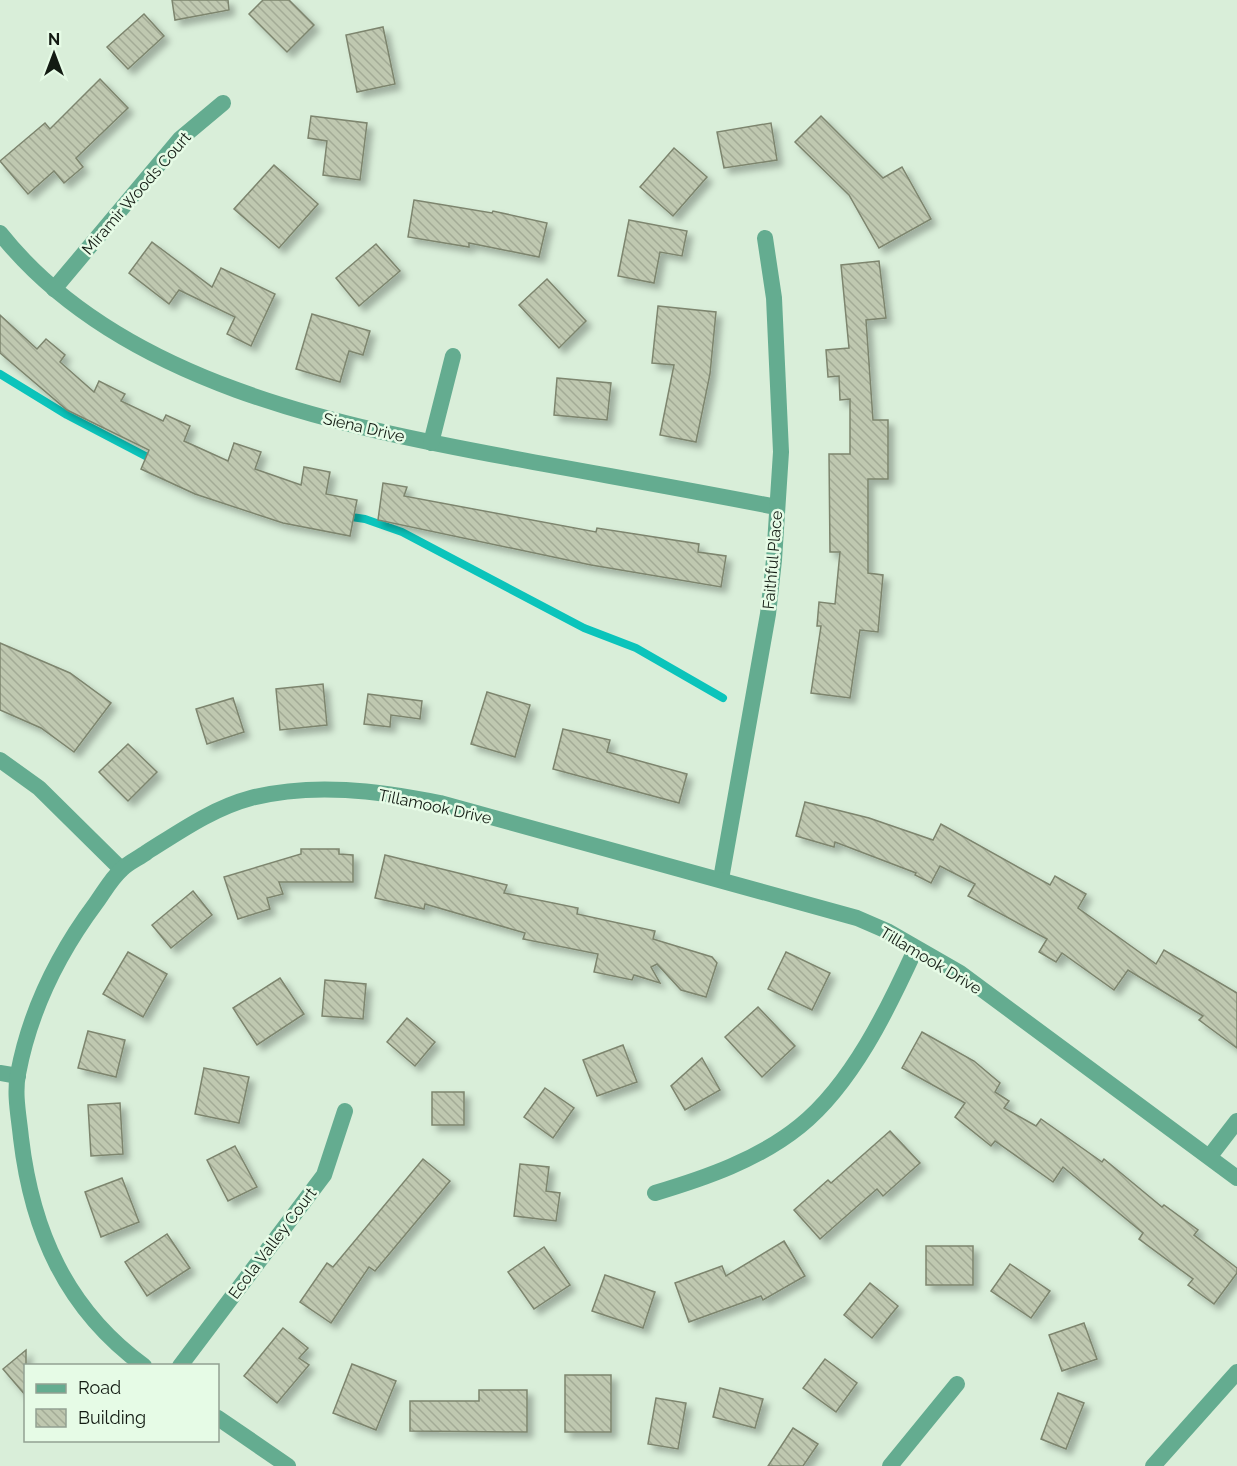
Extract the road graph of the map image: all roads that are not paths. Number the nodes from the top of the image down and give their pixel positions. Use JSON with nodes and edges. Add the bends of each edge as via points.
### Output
{"nodes":[{"id":1,"x":223,"y":103,"type":"dead end"},
{"id":2,"x":0,"y":233,"type":"edge"},
{"id":3,"x":765,"y":238,"type":"dead end"},
{"id":4,"x":54,"y":288,"type":"junction"},
{"id":5,"x":453,"y":356,"type":"dead end"},
{"id":6,"x":431,"y":443,"type":"junction"},
{"id":7,"x":776,"y":507,"type":"junction"},
{"id":8,"x":0,"y":760,"type":"edge"},
{"id":9,"x":122,"y":869,"type":"junction"},
{"id":10,"x":721,"y":879,"type":"junction"},
{"id":11,"x":915,"y":950,"type":"junction"},
{"id":12,"x":0,"y":1072,"type":"edge"},
{"id":13,"x":18,"y":1076,"type":"junction"},
{"id":14,"x":345,"y":1111,"type":"dead end"},
{"id":15,"x":1237,"y":1121,"type":"edge"},
{"id":16,"x":1210,"y":1156,"type":"junction"},
{"id":17,"x":1237,"y":1178,"type":"edge"},
{"id":18,"x":655,"y":1193,"type":"dead end"},
{"id":19,"x":143,"y":1364,"type":"edge"},
{"id":20,"x":181,"y":1364,"type":"edge"},
{"id":21,"x":1237,"y":1372,"type":"edge"},
{"id":22,"x":957,"y":1384,"type":"dead end"},
{"id":23,"x":219,"y":1419,"type":"edge"},
{"id":24,"x":288,"y":1466,"type":"edge"},
{"id":25,"x":890,"y":1466,"type":"edge"},
{"id":26,"x":1153,"y":1466,"type":"edge"}],
"edges":[{"from":1,"to":4,"type":"street","name":"Miramir Woods Court","via":[[180,139]]},
{"from":2,"to":4,"type":"street","name":"Siena Drive"},
{"from":3,"to":7,"type":"street","name":"Faithful Place","via":[[774,298],[779,384],[781,452]]},
{"from":4,"to":6,"type":"street","name":"Siena Drive","via":[[112,330],[179,367],[241,393]]},
{"from":5,"to":6,"type":"street"},
{"from":6,"to":7,"type":"street","name":"Siena Drive"},
{"from":7,"to":10,"type":"street","name":"Faithful Place","via":[[768,614]]},
{"from":8,"to":9,"type":"street","via":[[39,788]]},
{"from":9,"to":10,"type":"street","name":"Tillamook Drive","via":[[195,822],[251,798],[328,788],[388,793],[440,803]]},
{"from":9,"to":13,"type":"street","name":"Tillamook Drive","via":[[70,938],[39,999]]},
{"from":10,"to":11,"type":"street","name":"Tillamook Drive","via":[[857,918],[887,931]]},
{"from":11,"to":16,"type":"street","name":"Tillamook Drive","via":[[960,973]]},
{"from":11,"to":18,"type":"street","via":[[868,1041],[834,1089],[801,1125],[730,1167]]},
{"from":12,"to":13,"type":"street"},
{"from":13,"to":19,"type":"street","name":"Tillamook Drive","via":[[23,1155],[49,1252],[78,1300],[122,1349]]},
{"from":14,"to":20,"type":"street","name":"Ecola Valley Court","via":[[324,1175]]},
{"from":15,"to":16,"type":"street"},
{"from":16,"to":17,"type":"street","name":"Tillamook Drive"},
{"from":21,"to":26,"type":"street"},
{"from":22,"to":25,"type":"street"},
{"from":23,"to":24,"type":"street"}]}
